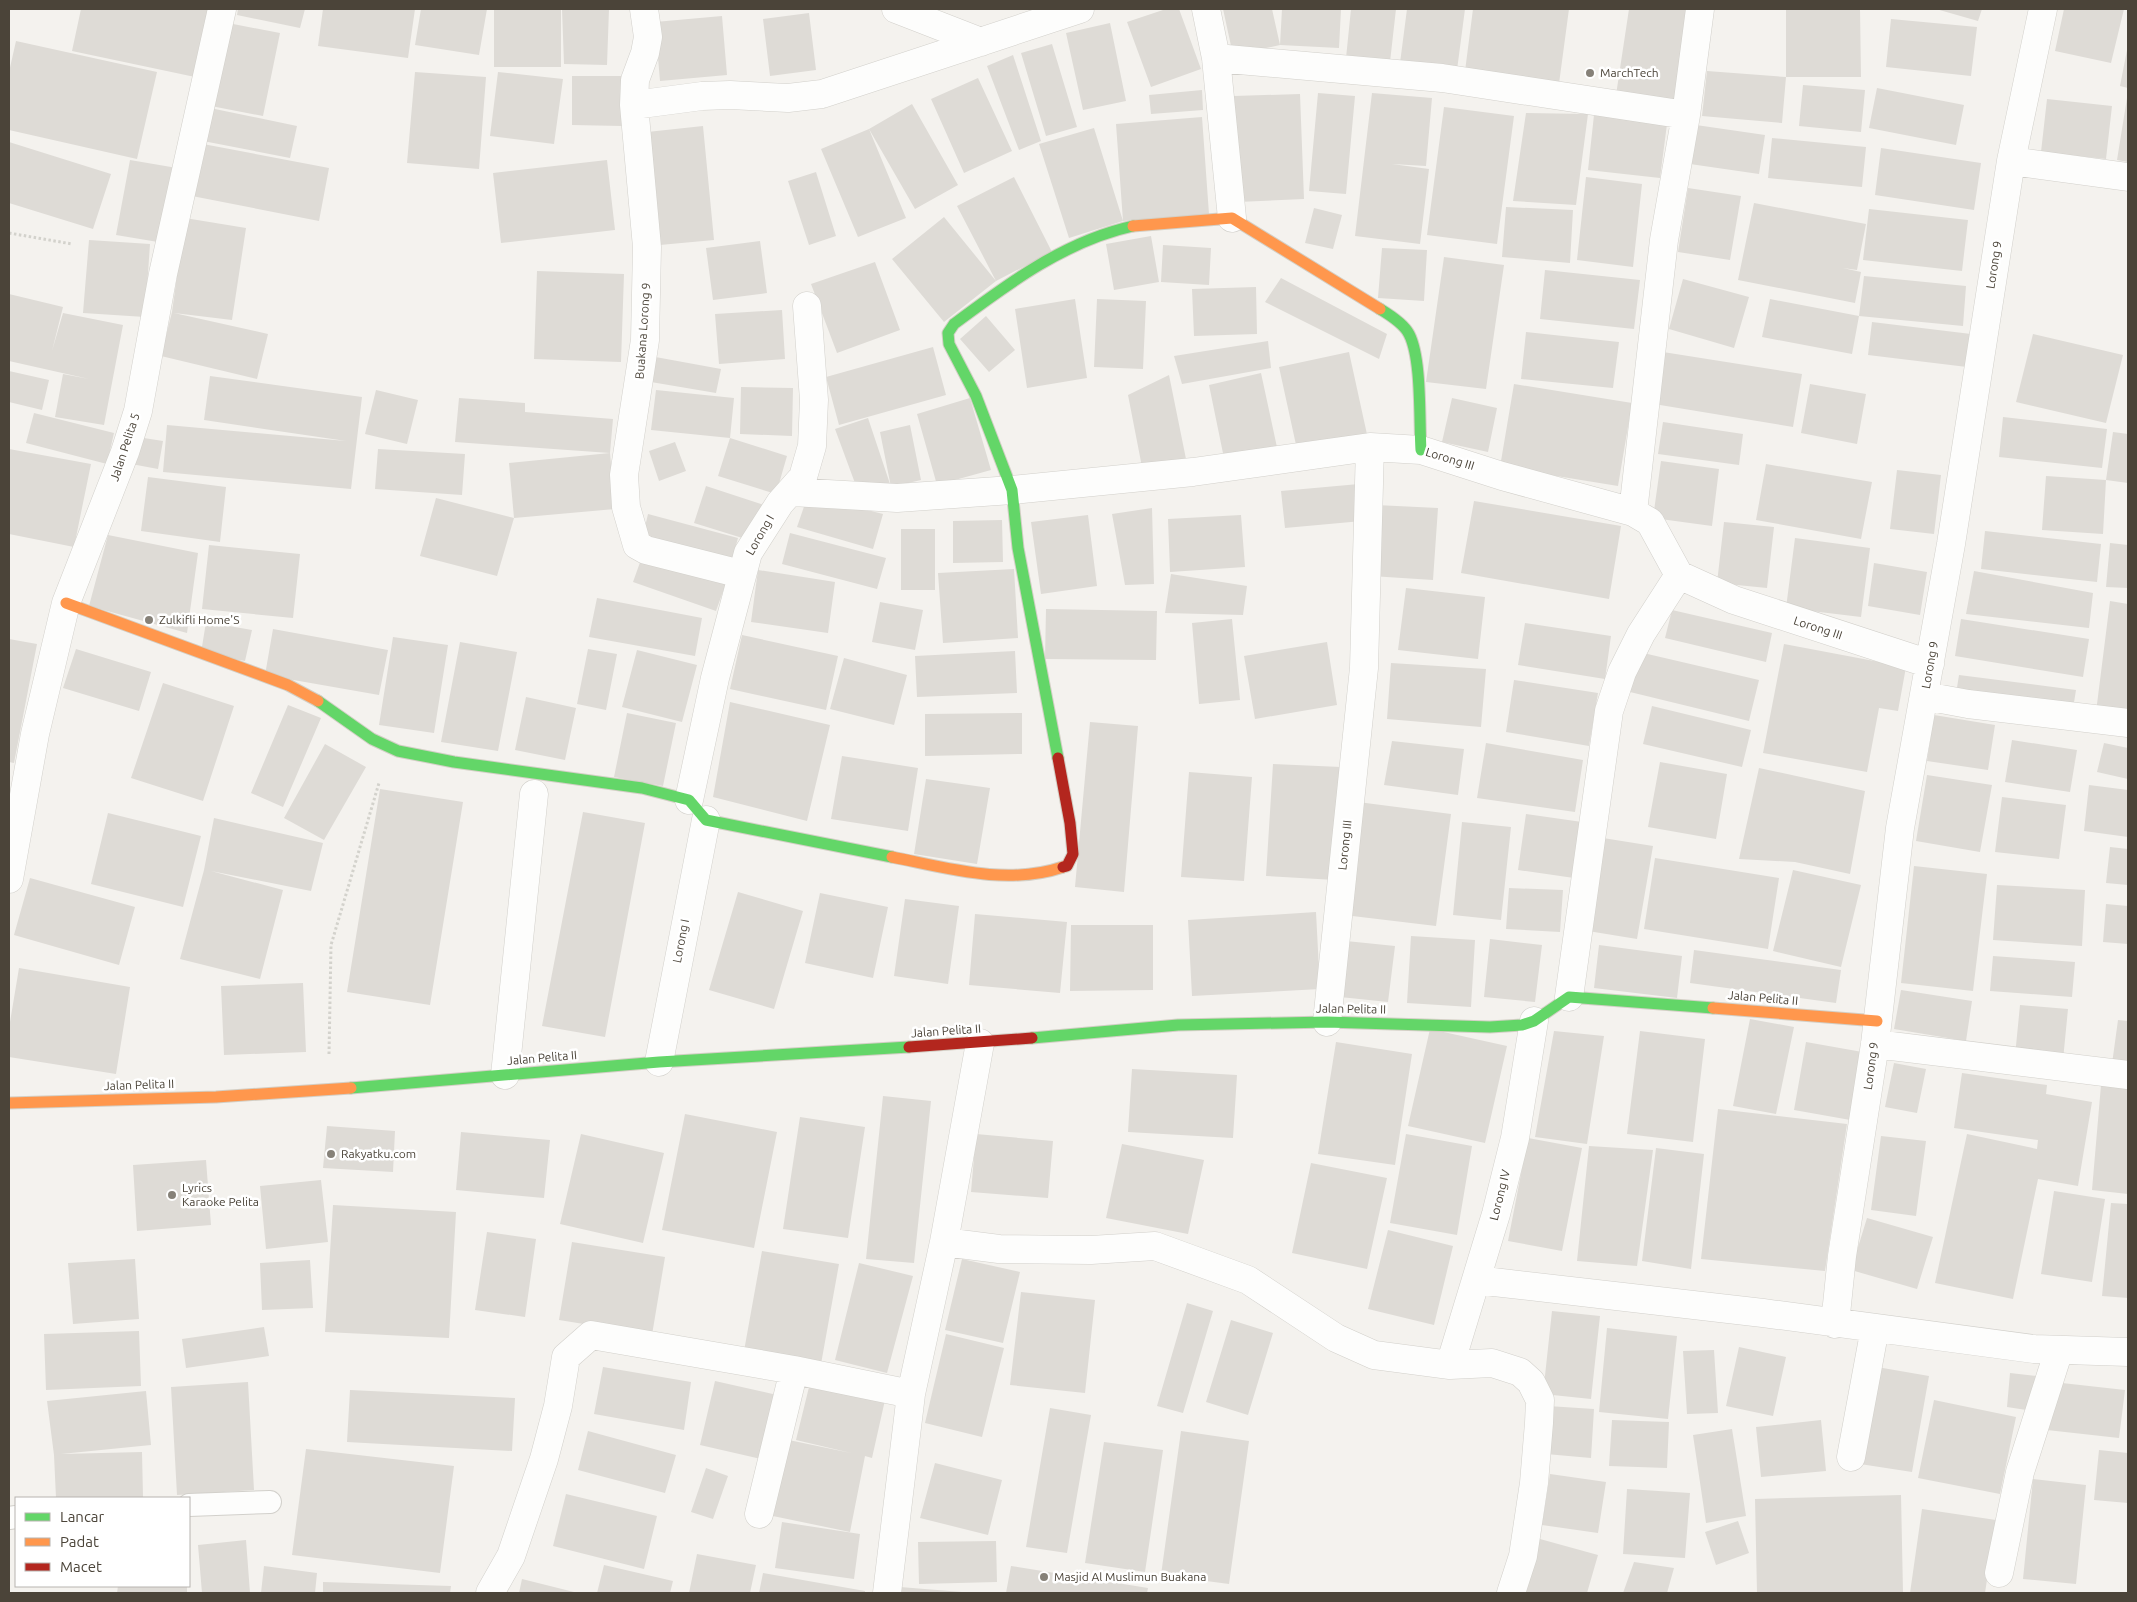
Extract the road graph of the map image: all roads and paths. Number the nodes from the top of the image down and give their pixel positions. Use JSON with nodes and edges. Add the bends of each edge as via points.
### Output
{"nodes":[{"id":1,"x":222,"y":9,"type":"edge"},
{"id":2,"x":644,"y":9,"type":"edge"},
{"id":3,"x":896,"y":9,"type":"edge"},
{"id":4,"x":1080,"y":9,"type":"edge"},
{"id":5,"x":1206,"y":9,"type":"edge"},
{"id":6,"x":1700,"y":9,"type":"edge"},
{"id":7,"x":2043,"y":9,"type":"edge"},
{"id":8,"x":981,"y":42,"type":"junction"},
{"id":9,"x":1216,"y":58,"type":"junction"},
{"id":10,"x":634,"y":105,"type":"junction"},
{"id":11,"x":1686,"y":116,"type":"junction"},
{"id":12,"x":2011,"y":161,"type":"junction"},
{"id":13,"x":2128,"y":177,"type":"edge"},
{"id":14,"x":1232,"y":218,"type":"junction"},
{"id":15,"x":9,"y":233,"type":"edge"},
{"id":16,"x":72,"y":244,"type":"dead end"},
{"id":17,"x":807,"y":306,"type":"dead end"},
{"id":18,"x":1370,"y":448,"type":"junction"},
{"id":19,"x":1421,"y":450,"type":"junction"},
{"id":20,"x":1012,"y":490,"type":"junction"},
{"id":21,"x":792,"y":492,"type":"junction"},
{"id":22,"x":1633,"y":512,"type":"junction"},
{"id":23,"x":741,"y":574,"type":"junction"},
{"id":24,"x":1679,"y":575,"type":"junction"},
{"id":25,"x":66,"y":603,"type":"junction"},
{"id":26,"x":1930,"y":664,"type":"junction"},
{"id":27,"x":1924,"y":696,"type":"junction"},
{"id":28,"x":2128,"y":723,"type":"edge"},
{"id":29,"x":390,"y":747,"type":"junction"},
{"id":30,"x":534,"y":794,"type":"dead end"},
{"id":31,"x":698,"y":810,"type":"junction"},
{"id":32,"x":9,"y":879,"type":"edge"},
{"id":33,"x":1569,"y":997,"type":"junction"},
{"id":34,"x":1534,"y":1021,"type":"junction"},
{"id":35,"x":1327,"y":1022,"type":"junction"},
{"id":36,"x":1876,"y":1033,"type":"junction"},
{"id":37,"x":980,"y":1042,"type":"junction"},
{"id":38,"x":659,"y":1062,"type":"junction"},
{"id":39,"x":2128,"y":1075,"type":"edge"},
{"id":40,"x":504,"y":1076,"type":"junction"},
{"id":41,"x":329,"y":1090,"type":"junction"},
{"id":42,"x":9,"y":1102,"type":"edge"},
{"id":43,"x":944,"y":1242,"type":"junction"},
{"id":44,"x":1476,"y":1280,"type":"junction"},
{"id":45,"x":1835,"y":1324,"type":"junction"},
{"id":46,"x":1875,"y":1328,"type":"junction"},
{"id":47,"x":2059,"y":1350,"type":"junction"},
{"id":48,"x":2128,"y":1352,"type":"edge"},
{"id":49,"x":1450,"y":1365,"type":"junction"},
{"id":50,"x":794,"y":1370,"type":"junction"},
{"id":51,"x":911,"y":1394,"type":"junction"},
{"id":52,"x":1850,"y":1457,"type":"dead end"},
{"id":53,"x":270,"y":1502,"type":"dead end"},
{"id":54,"x":190,"y":1505,"type":"edge"},
{"id":55,"x":760,"y":1514,"type":"dead end"},
{"id":56,"x":1999,"y":1573,"type":"dead end"},
{"id":57,"x":490,"y":1593,"type":"edge"},
{"id":58,"x":887,"y":1593,"type":"edge"},
{"id":59,"x":1511,"y":1593,"type":"edge"}],
"edges":[{"from":1,"to":25,"type":"street","name":"Jalan Pelita 5","via":[[163,274],[138,411]]},
{"from":2,"to":10,"type":"street","name":"Buakana Lorong 9","via":[[648,37],[646,53],[635,80]]},
{"from":3,"to":8,"type":"street"},
{"from":4,"to":8,"type":"street"},
{"from":5,"to":9,"type":"street"},
{"from":6,"to":11,"type":"street"},
{"from":7,"to":12,"type":"street","name":"Lorong 9"},
{"from":8,"to":10,"type":"street","via":[[822,94],[788,98],[721,95]]},
{"from":9,"to":11,"type":"street","via":[[1442,78]]},
{"from":9,"to":14,"type":"street"},
{"from":10,"to":23,"type":"street","name":"Buakana Lorong 9","via":[[647,280],[643,360],[624,475],[626,507],[638,545],[646,550]]},
{"from":11,"to":22,"type":"street","via":[[1664,240]]},
{"from":12,"to":13,"type":"street"},
{"from":12,"to":26,"type":"street","name":"Lorong 9"},
{"from":14,"to":19,"type":"street","via":[[1392,316],[1409,333],[1416,354]]},
{"from":14,"to":20,"type":"street","via":[[1142,224],[1075,245],[1015,279],[954,324],[948,333],[949,344],[976,396]]},
{"from":15,"to":16,"type":"path"},
{"from":17,"to":21,"type":"street","name":"Lorong I","via":[[814,400],[812,446],[802,477]]},
{"from":18,"to":19,"type":"street","name":"Lorong III"},
{"from":18,"to":20,"type":"street","via":[[1192,472]]},
{"from":18,"to":35,"type":"street","name":"Lorong III","via":[[1364,668]]},
{"from":19,"to":22,"type":"street","name":"Lorong III"},
{"from":20,"to":21,"type":"street","via":[[898,498]]},
{"from":20,"to":31,"type":"street","via":[[1018,548],[1070,823],[1073,854],[1067,866],[1042,873],[978,874]]},
{"from":21,"to":23,"type":"street","name":"Lorong I","via":[[763,528],[748,553]]},
{"from":22,"to":24,"type":"street","name":"Lorong III","via":[[1650,522]]},
{"from":23,"to":31,"type":"street","name":"Lorong I","via":[[716,678]]},
{"from":24,"to":26,"type":"street","name":"Lorong III","via":[[1734,600]]},
{"from":24,"to":33,"type":"street","via":[[1641,634],[1622,672],[1609,712]]},
{"from":25,"to":29,"type":"street","via":[[288,685],[329,707],[372,739]]},
{"from":25,"to":32,"type":"street","name":"Jalan Pelita 5","via":[[34,734]]},
{"from":26,"to":27,"type":"street","name":"Lorong 9"},
{"from":27,"to":28,"type":"street"},
{"from":27,"to":36,"type":"street","name":"Lorong 9","via":[[1900,828]]},
{"from":29,"to":31,"type":"street","via":[[416,756],[632,787]]},
{"from":29,"to":41,"type":"path","via":[[331,946]]},
{"from":30,"to":40,"type":"street"},
{"from":31,"to":38,"type":"street","name":"Lorong I"},
{"from":33,"to":34,"type":"street","name":"Jalan Pelita II"},
{"from":33,"to":36,"type":"street","name":"Jalan Pelita II"},
{"from":34,"to":35,"type":"street","name":"Jalan Pelita II","via":[[1490,1027]]},
{"from":34,"to":44,"type":"street","name":"Lorong IV","via":[[1515,1138]]},
{"from":35,"to":37,"type":"street","name":"Jalan Pelita II","via":[[1178,1026]]},
{"from":36,"to":39,"type":"street"},
{"from":36,"to":45,"type":"street","name":"Lorong 9","via":[[1842,1256]]},
{"from":37,"to":38,"type":"street","name":"Jalan Pelita II"},
{"from":37,"to":43,"type":"street"},
{"from":38,"to":40,"type":"street","name":"Jalan Pelita II"},
{"from":40,"to":41,"type":"street","name":"Jalan Pelita II"},
{"from":41,"to":42,"type":"street","name":"Jalan Pelita II","via":[[216,1097]]},
{"from":43,"to":49,"type":"street","via":[[999,1250],[1155,1246],[1248,1280],[1336,1338],[1374,1355]]},
{"from":43,"to":51,"type":"street"},
{"from":44,"to":45,"type":"street"},
{"from":44,"to":49,"type":"street","name":"Lorong IV"},
{"from":45,"to":46,"type":"street"},
{"from":46,"to":47,"type":"street","via":[[1986,1344]]},
{"from":46,"to":52,"type":"street"},
{"from":47,"to":48,"type":"street"},
{"from":47,"to":56,"type":"street","via":[[2020,1472]]},
{"from":49,"to":59,"type":"street","via":[[1492,1364],[1520,1372],[1531,1382],[1540,1400],[1534,1483],[1522,1556]]},
{"from":50,"to":51,"type":"street"},
{"from":50,"to":55,"type":"street"},
{"from":50,"to":57,"type":"street","via":[[591,1335],[566,1357],[558,1406],[544,1458],[511,1556]]},
{"from":51,"to":58,"type":"street"},
{"from":53,"to":54,"type":"lane"}]}
